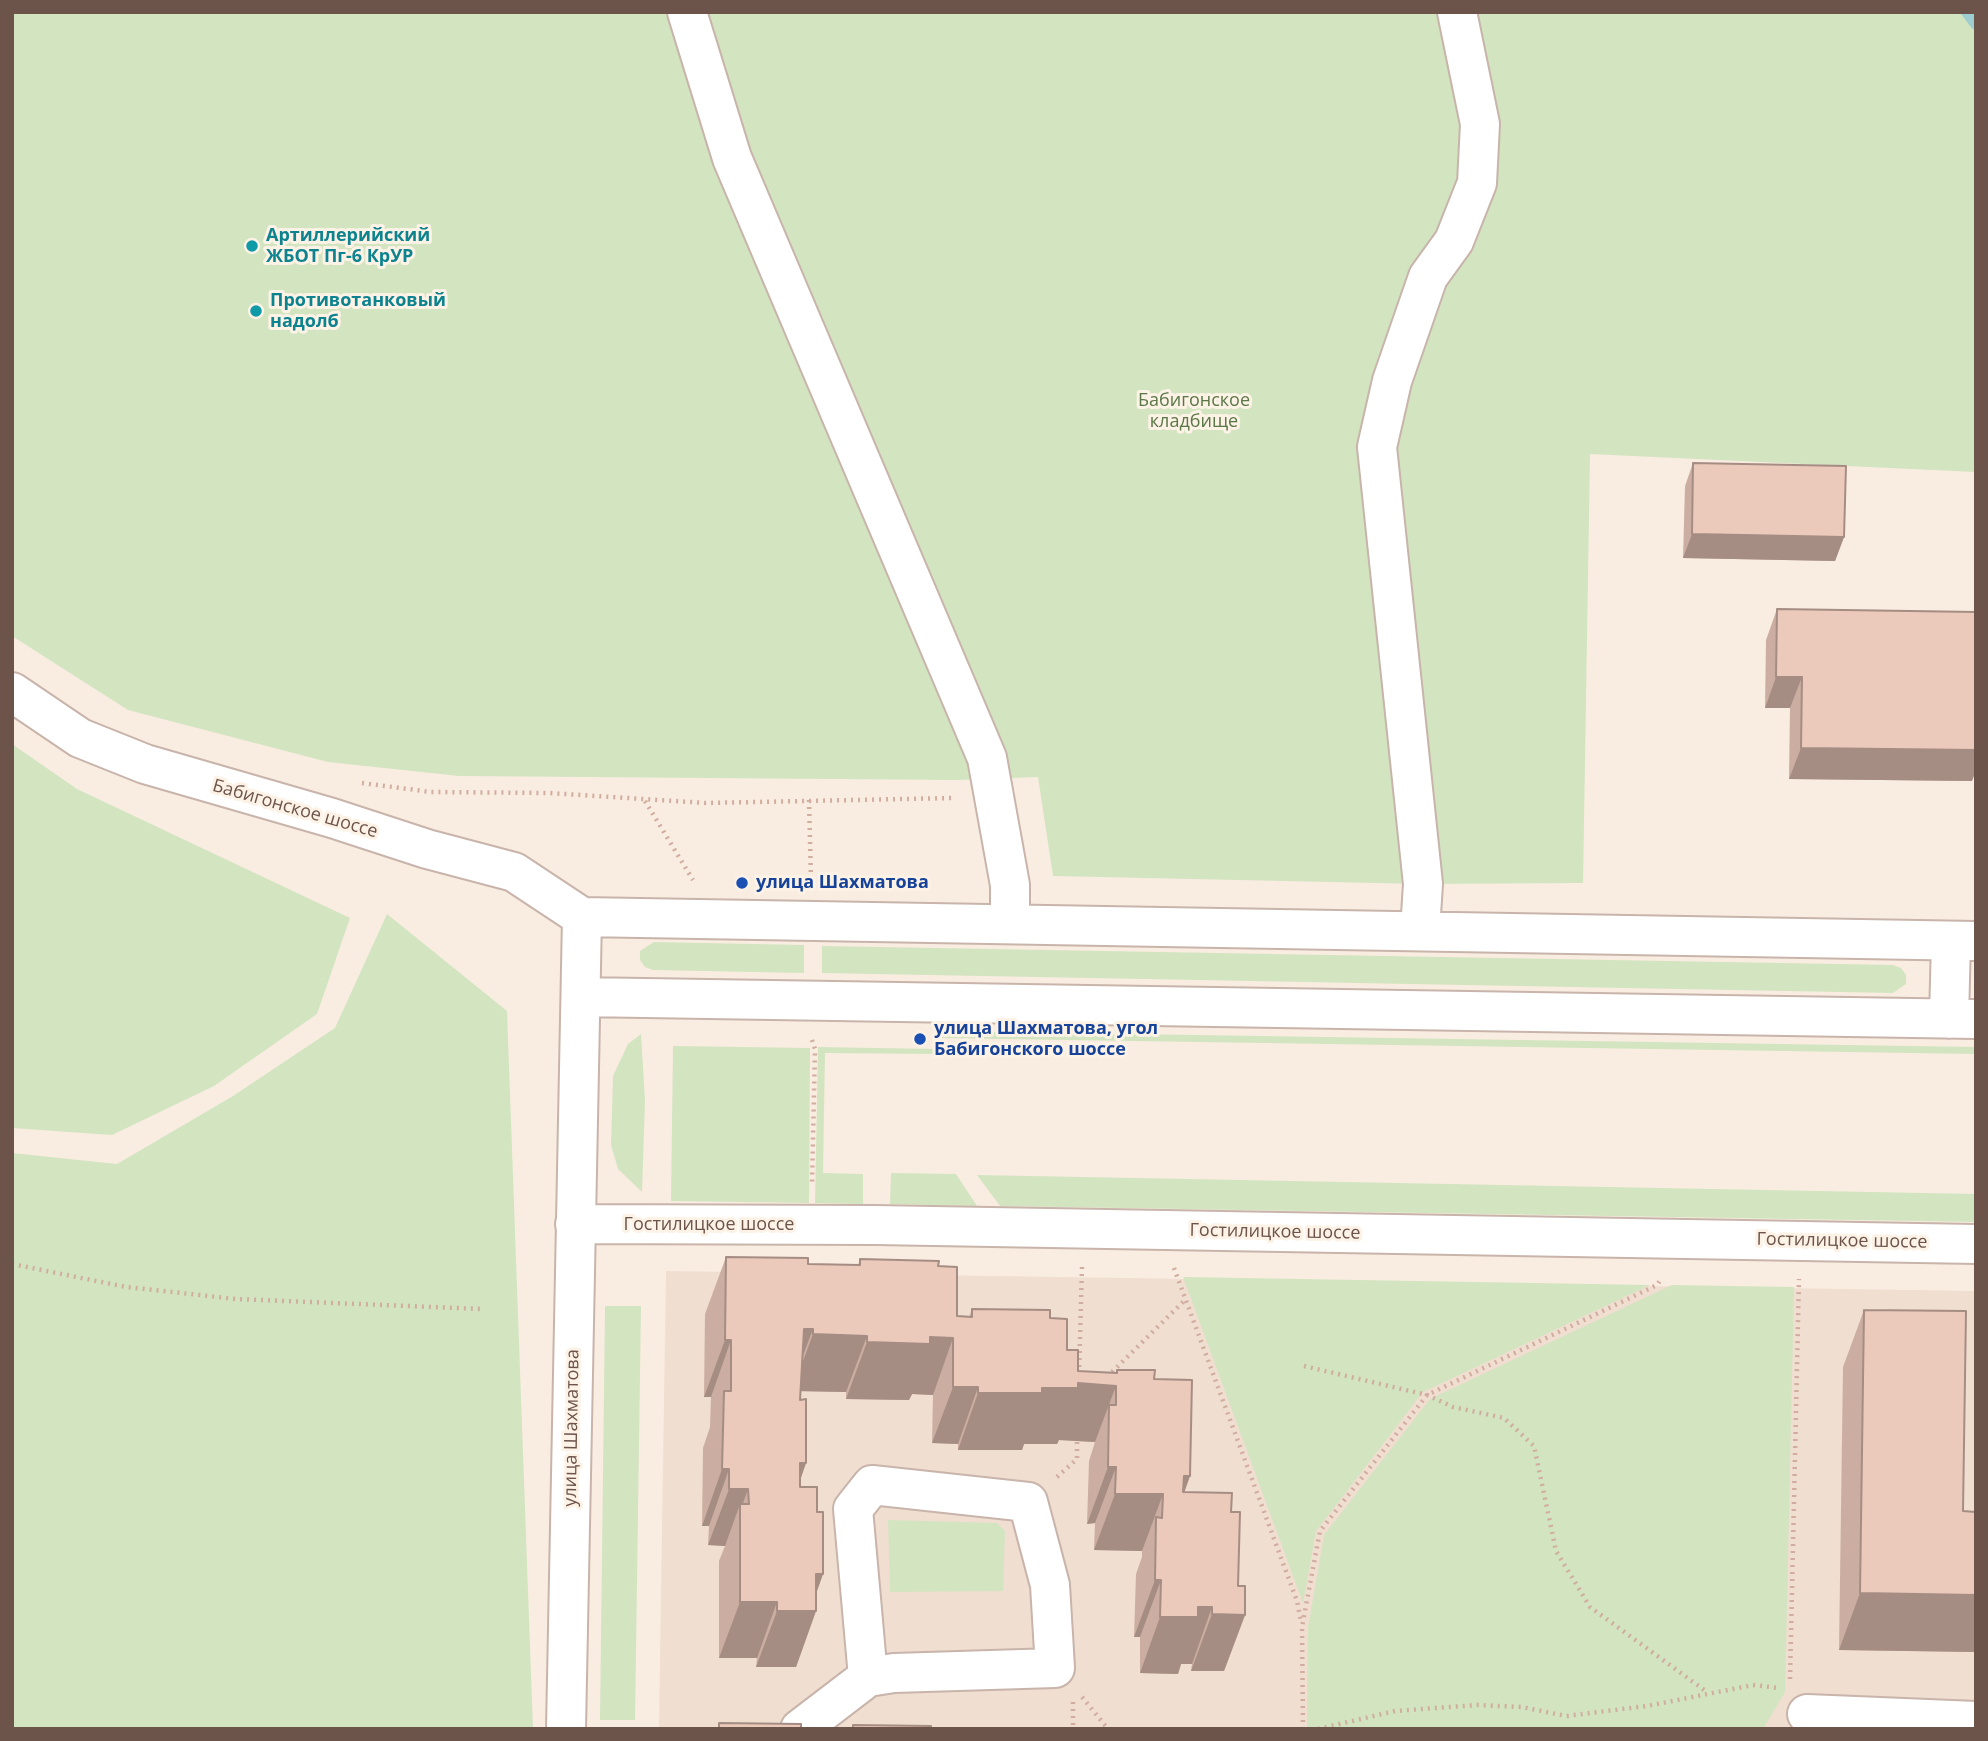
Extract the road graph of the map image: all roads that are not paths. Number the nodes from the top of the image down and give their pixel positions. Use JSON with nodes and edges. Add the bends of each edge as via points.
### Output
{"nodes":[{"id":1,"x":687,"y":12,"type":"edge"},
{"id":2,"x":1457,"y":12,"type":"edge"},
{"id":3,"x":12,"y":692,"type":"edge"},
{"id":4,"x":582,"y":917,"type":"junction"},
{"id":5,"x":1010,"y":923,"type":"junction"},
{"id":6,"x":1420,"y":930,"type":"junction"},
{"id":7,"x":1963,"y":941,"type":"edge"},
{"id":8,"x":581,"y":997,"type":"junction"},
{"id":9,"x":1963,"y":1019,"type":"edge"},
{"id":10,"x":575,"y":1224,"type":"junction"},
{"id":11,"x":1976,"y":1244,"type":"edge"},
{"id":12,"x":867,"y":1677,"type":"junction"},
{"id":13,"x":1807,"y":1714,"type":"dead end"},
{"id":14,"x":1976,"y":1721,"type":"edge"},
{"id":15,"x":566,"y":1729,"type":"edge"},
{"id":16,"x":800,"y":1729,"type":"edge"}],
"edges":[{"from":1,"to":5,"type":"street","via":[[732,158],[987,758],[1010,885]]},
{"from":2,"to":6,"type":"street","via":[[1480,124],[1477,183],[1454,241],[1428,276],[1392,381],[1377,447],[1423,884]]},
{"from":3,"to":4,"type":"street","name":"Бабигонское шоссе","via":[[80,738],[145,764],[514,872]]},
{"from":4,"to":5,"type":"street"},
{"from":4,"to":8,"type":"street","name":"улица Шахматова"},
{"from":5,"to":6,"type":"street"},
{"from":6,"to":7,"type":"street"},
{"from":7,"to":9,"type":"street"},
{"from":8,"to":9,"type":"street"},
{"from":8,"to":10,"type":"street","name":"улица Шахматова"},
{"from":10,"to":11,"type":"street","name":"Гостилицкое шоссе"},
{"from":10,"to":15,"type":"street","name":"улица Шахматова"},
{"from":12,"to":12,"type":"street","via":[[1055,1668],[1050,1585],[1028,1502],[872,1485],[853,1509]]},
{"from":12,"to":16,"type":"street"},
{"from":13,"to":14,"type":"street"}]}
